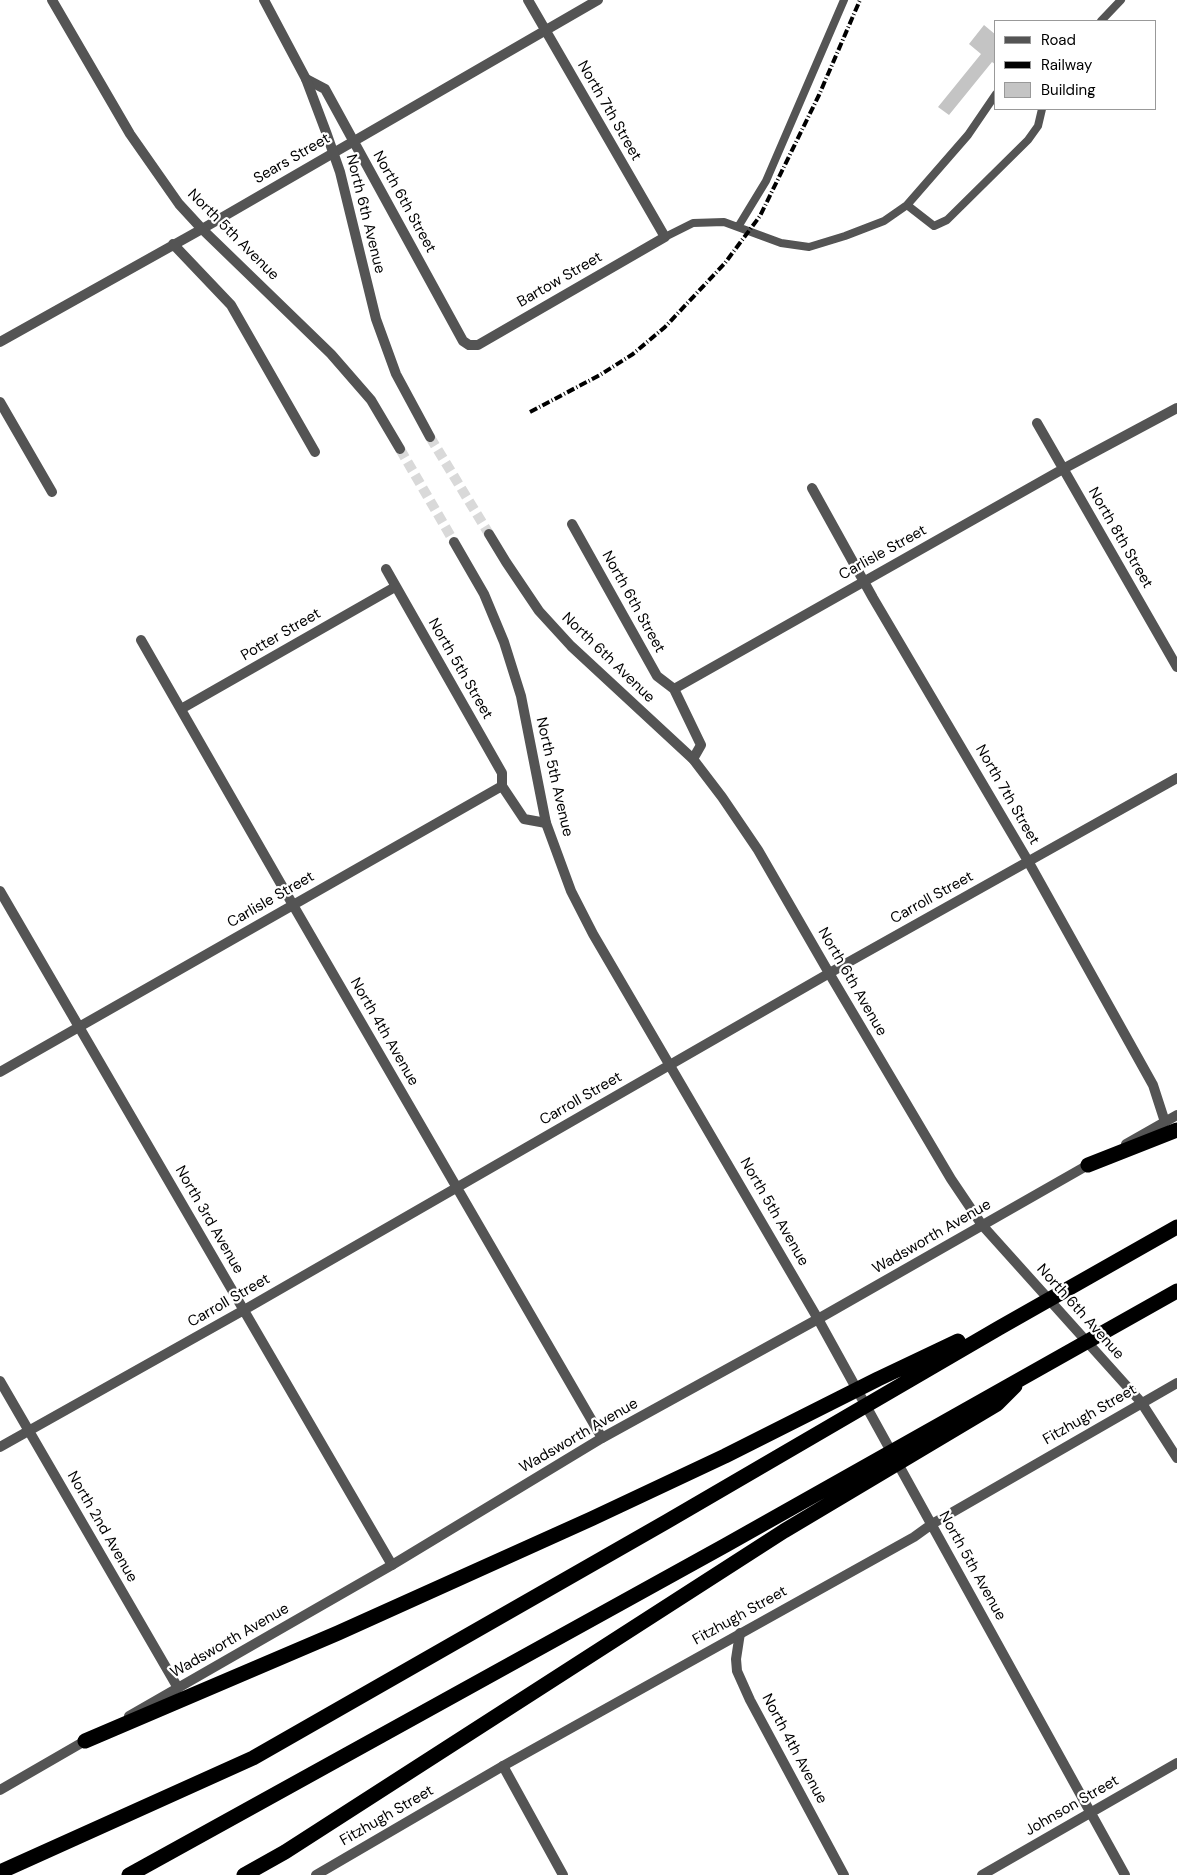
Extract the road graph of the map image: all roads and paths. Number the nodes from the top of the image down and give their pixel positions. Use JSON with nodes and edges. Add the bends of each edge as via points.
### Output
{"nodes":[{"id":1,"x":52,"y":0,"type":"edge"},
{"id":2,"x":264,"y":0,"type":"edge"},
{"id":3,"x":528,"y":0,"type":"edge"},
{"id":4,"x":598,"y":0,"type":"edge"},
{"id":5,"x":844,"y":0,"type":"edge"},
{"id":6,"x":1121,"y":0,"type":"edge"},
{"id":7,"x":1102,"y":20,"type":"edge"},
{"id":8,"x":545,"y":30,"type":"junction"},
{"id":9,"x":306,"y":79,"type":"junction"},
{"id":10,"x":994,"y":97,"type":"edge"},
{"id":11,"x":1042,"y":110,"type":"edge"},
{"id":12,"x":354,"y":141,"type":"junction"},
{"id":13,"x":334,"y":153,"type":"junction"},
{"id":14,"x":907,"y":205,"type":"junction"},
{"id":15,"x":738,"y":227,"type":"junction"},
{"id":16,"x":202,"y":229,"type":"junction"},
{"id":17,"x":665,"y":238,"type":"junction"},
{"id":18,"x":173,"y":244,"type":"junction"},
{"id":19,"x":0,"y":342,"type":"edge"},
{"id":20,"x":469,"y":345,"type":"joint"},
{"id":21,"x":0,"y":402,"type":"edge"},
{"id":22,"x":1177,"y":408,"type":"edge"},
{"id":23,"x":1037,"y":423,"type":"dead end"},
{"id":24,"x":430,"y":436,"type":"tunnel mouth"},
{"id":25,"x":400,"y":449,"type":"tunnel mouth"},
{"id":26,"x":315,"y":452,"type":"dead end"},
{"id":27,"x":1063,"y":469,"type":"junction"},
{"id":28,"x":812,"y":488,"type":"dead end"},
{"id":29,"x":52,"y":492,"type":"dead end"},
{"id":30,"x":572,"y":524,"type":"dead end"},
{"id":31,"x":489,"y":534,"type":"tunnel mouth"},
{"id":32,"x":454,"y":542,"type":"tunnel mouth"},
{"id":33,"x":386,"y":569,"type":"dead end"},
{"id":34,"x":864,"y":581,"type":"junction"},
{"id":35,"x":395,"y":587,"type":"junction"},
{"id":36,"x":142,"y":640,"type":"dead end"},
{"id":37,"x":1177,"y":667,"type":"edge"},
{"id":38,"x":674,"y":688,"type":"junction"},
{"id":39,"x":181,"y":709,"type":"junction"},
{"id":40,"x":693,"y":759,"type":"junction"},
{"id":41,"x":1177,"y":778,"type":"edge"},
{"id":42,"x":502,"y":786,"type":"junction"},
{"id":43,"x":546,"y":823,"type":"junction"},
{"id":44,"x":1028,"y":861,"type":"junction"},
{"id":45,"x":0,"y":891,"type":"edge"},
{"id":46,"x":292,"y":905,"type":"junction"},
{"id":47,"x":829,"y":973,"type":"junction"},
{"id":48,"x":78,"y":1027,"type":"junction"},
{"id":49,"x":671,"y":1065,"type":"junction"},
{"id":50,"x":0,"y":1072,"type":"edge"},
{"id":51,"x":1177,"y":1115,"type":"edge"},
{"id":52,"x":1171,"y":1126,"type":"edge"},
{"id":53,"x":1088,"y":1165,"type":"joint"},
{"id":54,"x":456,"y":1187,"type":"junction"},
{"id":55,"x":982,"y":1225,"type":"junction"},
{"id":56,"x":1177,"y":1227,"type":"edge"},
{"id":57,"x":1177,"y":1291,"type":"edge"},
{"id":58,"x":244,"y":1310,"type":"junction"},
{"id":59,"x":818,"y":1319,"type":"junction"},
{"id":60,"x":908,"y":1373,"type":"junction"},
{"id":61,"x":0,"y":1381,"type":"edge"},
{"id":62,"x":1177,"y":1383,"type":"edge"},
{"id":63,"x":1141,"y":1402,"type":"junction"},
{"id":64,"x":942,"y":1430,"type":"junction"},
{"id":65,"x":29,"y":1431,"type":"junction"},
{"id":66,"x":602,"y":1438,"type":"junction"},
{"id":67,"x":0,"y":1447,"type":"edge"},
{"id":68,"x":1177,"y":1458,"type":"edge"},
{"id":69,"x":932,"y":1524,"type":"junction"},
{"id":70,"x":392,"y":1565,"type":"junction"},
{"id":71,"x":740,"y":1633,"type":"junction"},
{"id":72,"x":178,"y":1688,"type":"junction"},
{"id":73,"x":85,"y":1741,"type":"junction"},
{"id":74,"x":1177,"y":1764,"type":"edge"},
{"id":75,"x":503,"y":1766,"type":"junction"},
{"id":76,"x":0,"y":1790,"type":"edge"},
{"id":77,"x":1091,"y":1813,"type":"junction"},
{"id":78,"x":0,"y":1872,"type":"edge"},
{"id":79,"x":129,"y":1875,"type":"edge"},
{"id":80,"x":244,"y":1875,"type":"edge"},
{"id":81,"x":316,"y":1875,"type":"edge"},
{"id":82,"x":563,"y":1875,"type":"edge"},
{"id":83,"x":844,"y":1875,"type":"edge"},
{"id":84,"x":982,"y":1875,"type":"edge"},
{"id":85,"x":1125,"y":1875,"type":"edge"}],
"edges":[{"from":1,"to":16,"type":"street","name":"North 5th Avenue","via":[[130,134],[179,204]]},
{"from":2,"to":9,"type":"street","name":"North 6th Avenue"},
{"from":3,"to":8,"type":"street","name":"North 7th Street"},
{"from":4,"to":8,"type":"street","name":"Sears Street"},
{"from":5,"to":15,"type":"lane","via":[[766,181]]},
{"from":6,"to":7,"type":"lane"},
{"from":8,"to":12,"type":"street","name":"Sears Street"},
{"from":8,"to":17,"type":"street","name":"North 7th Street"},
{"from":9,"to":12,"type":"street","name":"North 6th Street","via":[[325,89]]},
{"from":9,"to":13,"type":"street","name":"North 6th Avenue"},
{"from":10,"to":14,"type":"lane","via":[[968,135]]},
{"from":11,"to":14,"type":"lane","via":[[1038,126],[1028,140],[948,220],[934,226]]},
{"from":12,"to":13,"type":"street","name":"Sears Street"},
{"from":12,"to":20,"type":"street","name":"North 6th Street","via":[[463,341]]},
{"from":13,"to":16,"type":"street","name":"Sears Street"},
{"from":13,"to":24,"type":"street","name":"North 6th Avenue","via":[[376,319],[396,374]]},
{"from":14,"to":15,"type":"lane","via":[[884,221],[809,246],[781,243]]},
{"from":15,"to":17,"type":"lane","via":[[724,222],[693,223]]},
{"from":16,"to":18,"type":"street","name":"Sears Street"},
{"from":16,"to":25,"type":"street","name":"North 5th Avenue","via":[[331,354],[371,400]]},
{"from":17,"to":20,"type":"street","name":"Bartow Street","via":[[478,345]]},
{"from":18,"to":19,"type":"street","name":"Sears Street"},
{"from":18,"to":26,"type":"street","via":[[231,306]]},
{"from":21,"to":29,"type":"street"},
{"from":22,"to":27,"type":"street","name":"Carlisle Street"},
{"from":23,"to":27,"type":"street","name":"North 8th Street"},
{"from":27,"to":34,"type":"street","name":"Carlisle Street"},
{"from":27,"to":37,"type":"street","name":"North 8th Street"},
{"from":28,"to":34,"type":"street","name":"North 7th Street"},
{"from":30,"to":38,"type":"street","name":"North 6th Street","via":[[658,676]]},
{"from":31,"to":40,"type":"street","name":"North 6th Avenue","via":[[539,611],[570,646]]},
{"from":32,"to":43,"type":"street","name":"North 5th Avenue","via":[[484,594],[504,642],[521,696]]},
{"from":33,"to":35,"type":"street","name":"North 5th Street"},
{"from":34,"to":38,"type":"street","name":"Carlisle Street"},
{"from":34,"to":44,"type":"street","name":"North 7th Street"},
{"from":35,"to":39,"type":"street","name":"Potter Street"},
{"from":35,"to":42,"type":"street","name":"North 5th Street","via":[[502,773]]},
{"from":36,"to":39,"type":"street","name":"North 4th Avenue"},
{"from":38,"to":40,"type":"street","via":[[701,745]]},
{"from":39,"to":46,"type":"street","name":"North 4th Avenue"},
{"from":40,"to":47,"type":"street","name":"North 6th Avenue","via":[[758,850]]},
{"from":41,"to":44,"type":"street","name":"Carroll Street"},
{"from":42,"to":43,"type":"street","via":[[524,819]]},
{"from":42,"to":46,"type":"street","name":"Carlisle Street"},
{"from":43,"to":49,"type":"street","name":"North 5th Avenue","via":[[571,891],[593,934]]},
{"from":44,"to":47,"type":"street","name":"Carroll Street"},
{"from":44,"to":52,"type":"street","name":"North 7th Street","via":[[1153,1085]]},
{"from":45,"to":48,"type":"street","name":"North 3rd Avenue"},
{"from":46,"to":48,"type":"street","name":"Carlisle Street"},
{"from":46,"to":54,"type":"street","name":"North 4th Avenue"},
{"from":47,"to":49,"type":"street","name":"Carroll Street"},
{"from":47,"to":55,"type":"street","name":"North 6th Avenue","via":[[951,1179]]},
{"from":48,"to":50,"type":"street","name":"Carlisle Street"},
{"from":48,"to":58,"type":"street","name":"North 3rd Avenue"},
{"from":49,"to":54,"type":"street","name":"Carroll Street"},
{"from":49,"to":59,"type":"street","name":"North 5th Avenue"},
{"from":51,"to":52,"type":"street"},
{"from":52,"to":53,"type":"highway"},
{"from":53,"to":55,"type":"street","name":"Wadsworth Avenue"},
{"from":54,"to":58,"type":"street","name":"Carroll Street"},
{"from":54,"to":66,"type":"street","name":"North 4th Avenue"},
{"from":55,"to":59,"type":"street","name":"Wadsworth Avenue"},
{"from":55,"to":63,"type":"street","name":"North 6th Avenue"},
{"from":56,"to":60,"type":"highway","via":[[999,1328],[965,1338]]},
{"from":57,"to":64,"type":"highway","via":[[1033,1371]]},
{"from":58,"to":65,"type":"street","name":"Carroll Street"},
{"from":58,"to":70,"type":"street","name":"North 3rd Avenue"},
{"from":59,"to":66,"type":"street","name":"Wadsworth Avenue"},
{"from":59,"to":69,"type":"street","name":"North 5th Avenue"},
{"from":60,"to":73,"type":"highway","via":[[809,1415],[591,1519],[338,1633]]},
{"from":60,"to":78,"type":"highway","via":[[819,1433],[253,1758]]},
{"from":61,"to":65,"type":"street","name":"North 2nd Avenue"},
{"from":62,"to":63,"type":"street","name":"Fitzhugh Street"},
{"from":63,"to":68,"type":"street","name":"North 6th Avenue"},
{"from":63,"to":69,"type":"street","name":"Fitzhugh Street"},
{"from":64,"to":79,"type":"highway","via":[[842,1478]]},
{"from":64,"to":80,"type":"highway","via":[[285,1852]]},
{"from":65,"to":67,"type":"street","name":"Carroll Street"},
{"from":65,"to":72,"type":"street","name":"North 2nd Avenue"},
{"from":66,"to":70,"type":"street","name":"Wadsworth Avenue"},
{"from":69,"to":71,"type":"street","name":"Fitzhugh Street","via":[[914,1538]]},
{"from":69,"to":77,"type":"street","name":"North 5th Avenue"},
{"from":70,"to":72,"type":"street","name":"Wadsworth Avenue"},
{"from":71,"to":75,"type":"street","name":"Fitzhugh Street"},
{"from":71,"to":83,"type":"street","name":"North 4th Avenue","via":[[737,1671]]},
{"from":72,"to":73,"type":"street","name":"Wadsworth Avenue"},
{"from":73,"to":76,"type":"street","name":"Wadsworth Avenue"},
{"from":74,"to":77,"type":"street","name":"Johnson Street"},
{"from":75,"to":81,"type":"street","name":"Fitzhugh Street"},
{"from":75,"to":82,"type":"street"},
{"from":77,"to":84,"type":"street","name":"Johnson Street"},
{"from":77,"to":85,"type":"street","name":"North 5th Avenue"}]}
